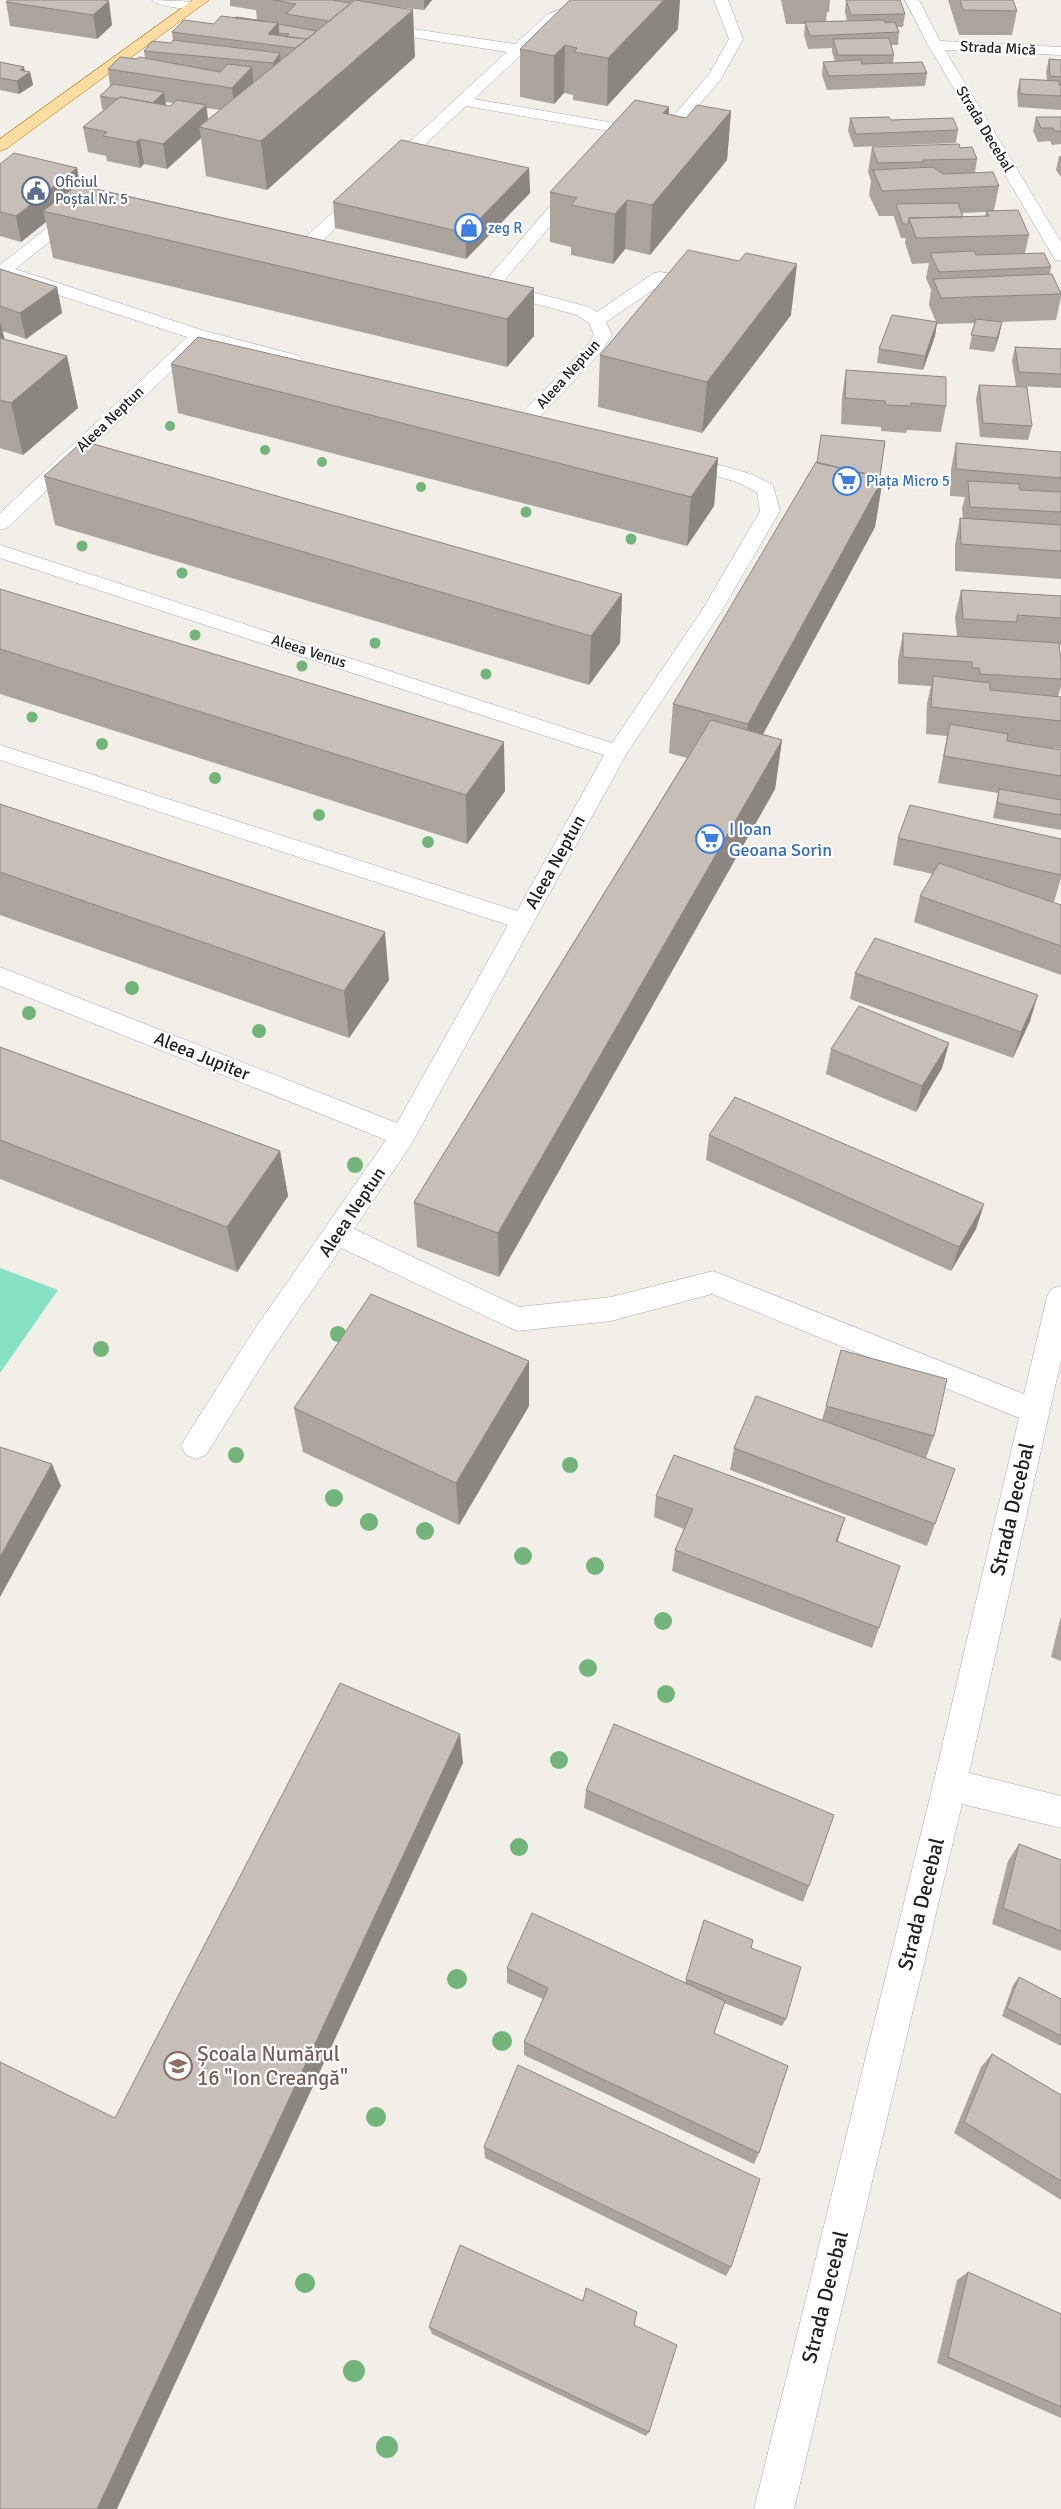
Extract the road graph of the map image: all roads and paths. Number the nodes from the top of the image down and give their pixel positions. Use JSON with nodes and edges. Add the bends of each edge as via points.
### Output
{"nodes":[{"id":1,"x":159,"y":0,"type":"edge"},
{"id":2,"x":602,"y":0,"type":"edge"},
{"id":3,"x":722,"y":0,"type":"edge"},
{"id":4,"x":912,"y":0,"type":"edge"},
{"id":5,"x":198,"y":3,"type":"edge"},
{"id":6,"x":379,"y":28,"type":"edge"},
{"id":7,"x":935,"y":45,"type":"junction"},
{"id":8,"x":518,"y":49,"type":"junction"},
{"id":9,"x":1061,"y":51,"type":"edge"},
{"id":10,"x":462,"y":101,"type":"junction"},
{"id":11,"x":624,"y":130,"type":"junction"},
{"id":12,"x":612,"y":143,"type":"edge"},
{"id":13,"x":0,"y":146,"type":"edge"},
{"id":14,"x":584,"y":177,"type":"edge"},
{"id":15,"x":96,"y":204,"type":"edge"},
{"id":16,"x":294,"y":236,"type":"edge"},
{"id":17,"x":313,"y":240,"type":"junction"},
{"id":18,"x":331,"y":245,"type":"edge"},
{"id":19,"x":1061,"y":256,"type":"edge"},
{"id":20,"x":2,"y":270,"type":"edge"},
{"id":21,"x":471,"y":281,"type":"edge"},
{"id":22,"x":707,"y":284,"type":"edge"},
{"id":23,"x":490,"y":286,"type":"junction"},
{"id":24,"x":597,"y":320,"type":"junction"},
{"id":25,"x":199,"y":334,"type":"junction"},
{"id":26,"x":314,"y":366,"type":"edge"},
{"id":27,"x":505,"y":417,"type":"edge"},
{"id":28,"x":524,"y":422,"type":"junction"},
{"id":29,"x":543,"y":427,"type":"edge"},
{"id":30,"x":666,"y":457,"type":"edge"},
{"id":31,"x":0,"y":524,"type":"edge"},
{"id":32,"x":0,"y":551,"type":"edge"},
{"id":33,"x":0,"y":752,"type":"edge"},
{"id":34,"x":617,"y":752,"type":"junction"},
{"id":35,"x":522,"y":921,"type":"junction"},
{"id":36,"x":0,"y":976,"type":"edge"},
{"id":37,"x":403,"y":1136,"type":"junction"},
{"id":38,"x":338,"y":1234,"type":"junction"},
{"id":39,"x":1061,"y":1297,"type":"edge"},
{"id":40,"x":1034,"y":1411,"type":"junction"},
{"id":41,"x":196,"y":1446,"type":"dead end"},
{"id":42,"x":950,"y":1785,"type":"junction"},
{"id":43,"x":1061,"y":1812,"type":"edge"},
{"id":44,"x":774,"y":2509,"type":"edge"}],
"edges":[{"from":1,"to":5,"type":"street"},
{"from":2,"to":8,"type":"street","via":[[553,16]]},
{"from":3,"to":11,"type":"street","via":[[736,40],[716,76],[664,136]]},
{"from":4,"to":7,"type":"street","name":"Strada Decebal"},
{"from":5,"to":13,"type":"main road"},
{"from":6,"to":8,"type":"street"},
{"from":7,"to":9,"type":"street","name":"Strada Mică"},
{"from":7,"to":19,"type":"street","name":"Strada Decebal"},
{"from":8,"to":10,"type":"street"},
{"from":10,"to":11,"type":"street"},
{"from":10,"to":17,"type":"street"},
{"from":11,"to":12,"type":"street"},
{"from":14,"to":23,"type":"street"},
{"from":15,"to":20,"type":"street","via":[[82,208]]},
{"from":16,"to":17,"type":"street"},
{"from":17,"to":18,"type":"street"},
{"from":20,"to":25,"type":"street"},
{"from":21,"to":23,"type":"street","name":"Aleea Neptun"},
{"from":22,"to":24,"type":"street","via":[[660,277]]},
{"from":23,"to":24,"type":"street","name":"Aleea Neptun","via":[[583,311]]},
{"from":24,"to":28,"type":"street","name":"Aleea Neptun","via":[[603,335],[594,348]]},
{"from":25,"to":26,"type":"street"},
{"from":25,"to":31,"type":"street","name":"Aleea Neptun"},
{"from":27,"to":28,"type":"street","name":"Aleea Neptun"},
{"from":28,"to":29,"type":"street","name":"Aleea Neptun"},
{"from":30,"to":34,"type":"street","name":"Aleea Neptun","via":[[744,478],[766,489],[770,511],[711,612]]},
{"from":32,"to":34,"type":"street","name":"Aleea Venus"},
{"from":33,"to":35,"type":"street"},
{"from":34,"to":35,"type":"street","name":"Aleea Neptun"},
{"from":35,"to":37,"type":"street","name":"Aleea Neptun"},
{"from":36,"to":37,"type":"street","name":"Aleea Jupiter"},
{"from":37,"to":38,"type":"street","name":"Aleea Neptun"},
{"from":38,"to":40,"type":"street","via":[[517,1319],[611,1309],[713,1282]]},
{"from":38,"to":41,"type":"street","name":"Aleea Neptun","via":[[260,1344]]},
{"from":39,"to":40,"type":"street","name":"Strada Decebal"},
{"from":40,"to":42,"type":"street","name":"Strada Decebal"},
{"from":42,"to":43,"type":"street"},
{"from":42,"to":44,"type":"street","name":"Strada Decebal"}]}
